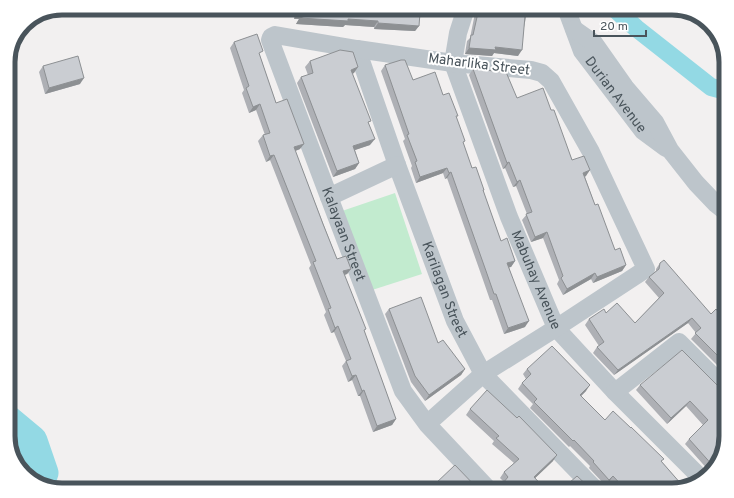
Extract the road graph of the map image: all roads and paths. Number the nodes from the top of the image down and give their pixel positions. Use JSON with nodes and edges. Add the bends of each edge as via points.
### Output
{"nodes":[{"id":1,"x":456,"y":15,"type":"edge"},
{"id":2,"x":464,"y":15,"type":"edge"},
{"id":3,"x":569,"y":15,"type":"edge"},
{"id":4,"x":458,"y":33,"type":"junction"},
{"id":5,"x":270,"y":40,"type":"joint"},
{"id":6,"x":357,"y":49,"type":"junction"},
{"id":7,"x":453,"y":63,"type":"junction"},
{"id":8,"x":397,"y":165,"type":"junction"},
{"id":9,"x":329,"y":197,"type":"junction"},
{"id":10,"x":719,"y":206,"type":"edge"},
{"id":11,"x":556,"y":328,"type":"junction"},
{"id":12,"x":483,"y":374,"type":"junction"},
{"id":13,"x":719,"y":382,"type":"edge"},
{"id":14,"x":615,"y":392,"type":"junction"},
{"id":15,"x":426,"y":424,"type":"junction"},
{"id":16,"x":698,"y":475,"type":"edge"},
{"id":17,"x":482,"y":483,"type":"edge"},
{"id":18,"x":589,"y":483,"type":"edge"}],
"edges":[{"from":1,"to":4,"type":"street","name":"Mabuhay Avenue"},
{"from":2,"to":4,"type":"street","name":"Mabuhay Avenue"},
{"from":3,"to":10,"type":"street","name":"Durian Avenue","via":[[574,29],[594,42],[655,122],[670,150],[701,189]]},
{"from":4,"to":7,"type":"street","name":"Mabuhay Avenue"},
{"from":5,"to":6,"type":"street","name":"Maharlika Street","via":[[275,35]]},
{"from":5,"to":9,"type":"street","name":"Kalayaan Street"},
{"from":6,"to":7,"type":"street","name":"Maharlika Street"},
{"from":6,"to":8,"type":"street","name":"Karilagan Street"},
{"from":7,"to":11,"type":"street","name":"Mabuhay Avenue","via":[[509,217]]},
{"from":7,"to":11,"type":"street","name":"Maharlika Street","via":[[531,70],[542,73],[551,81],[591,152],[646,268]]},
{"from":8,"to":9,"type":"street"},
{"from":8,"to":12,"type":"street","name":"Karilagan Street","via":[[455,321]]},
{"from":9,"to":15,"type":"street","name":"Kalayaan Street","via":[[403,391]]},
{"from":11,"to":12,"type":"street"},
{"from":11,"to":14,"type":"street","name":"Mabuhay Avenue"},
{"from":12,"to":15,"type":"street"},
{"from":12,"to":18,"type":"street","name":"Karilagan Street"},
{"from":13,"to":14,"type":"street","via":[[679,342]]},
{"from":14,"to":16,"type":"street","name":"Mabuhay Avenue"},
{"from":15,"to":17,"type":"street","name":"Kalayaan Street"}]}
